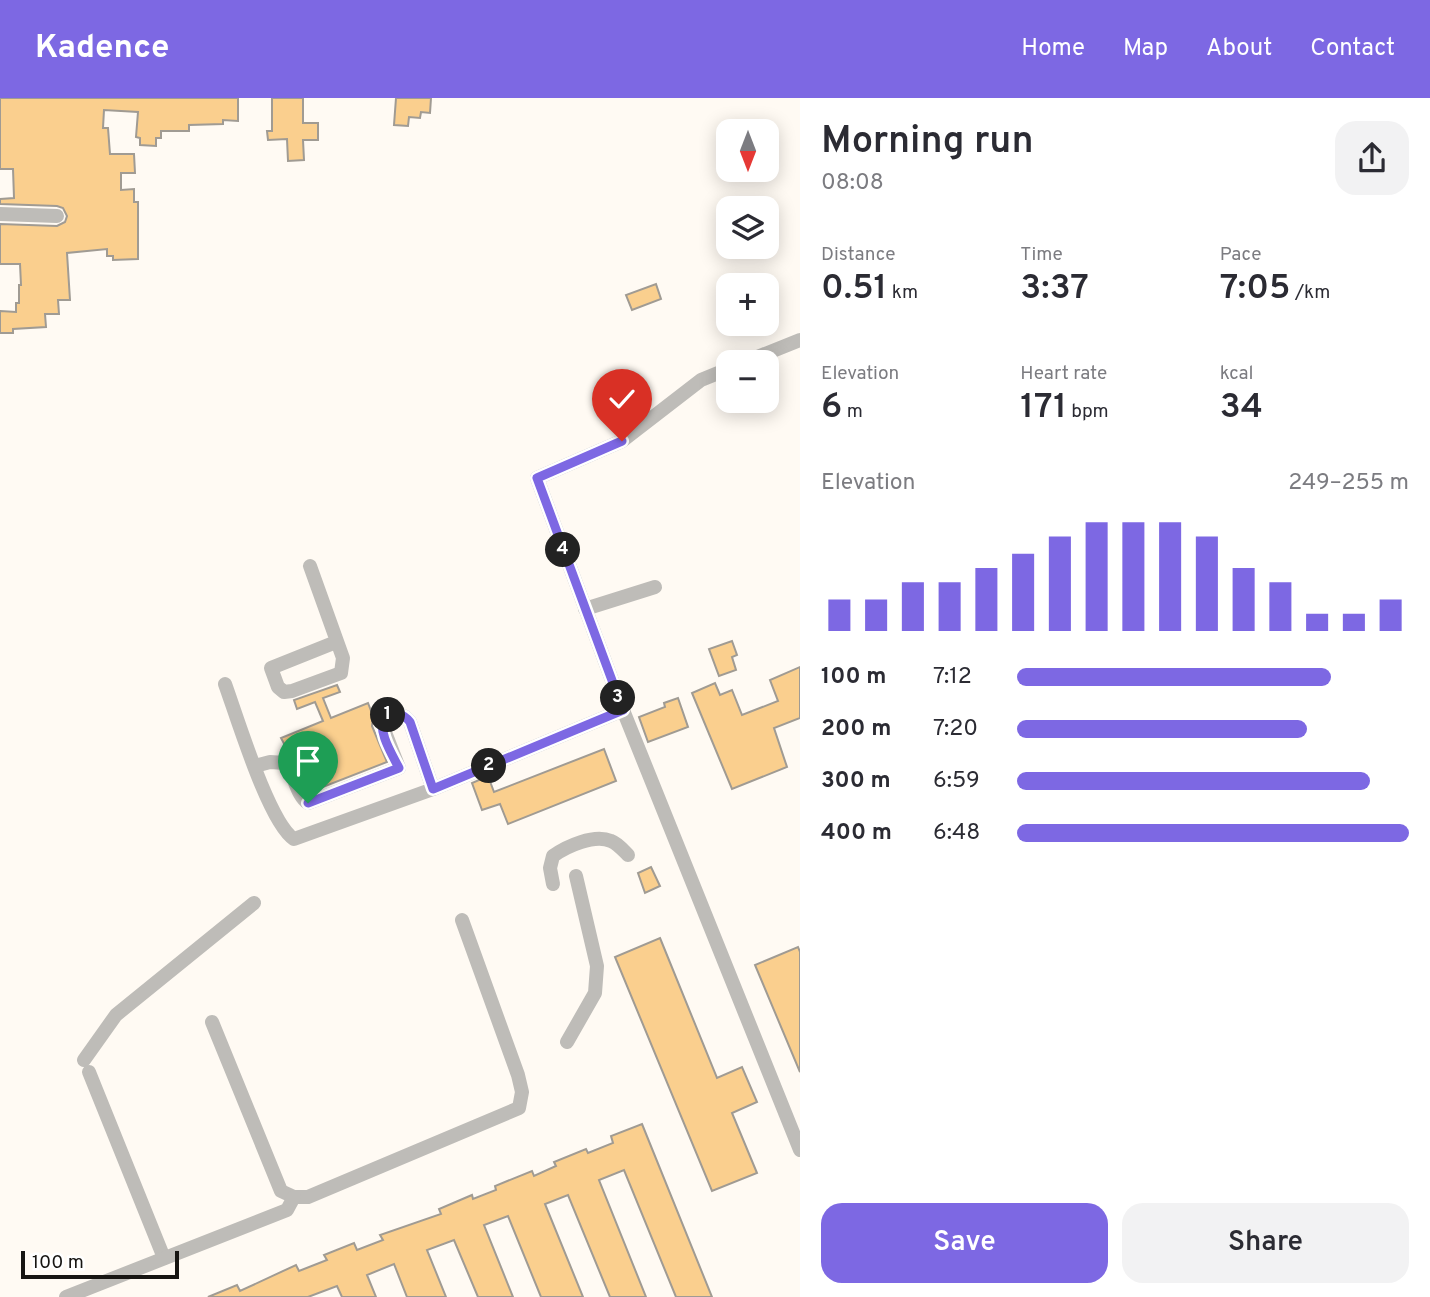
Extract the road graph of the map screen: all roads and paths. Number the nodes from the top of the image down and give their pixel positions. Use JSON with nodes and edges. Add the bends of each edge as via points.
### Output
{"nodes":[{"id":1,"x":0,"y":214,"type":"edge"},
{"id":2,"x":57,"y":216,"type":"dead end"},
{"id":3,"x":800,"y":340,"type":"edge"},
{"id":4,"x":775,"y":350,"type":"edge"},
{"id":5,"x":716,"y":374,"type":"edge"},
{"id":6,"x":310,"y":566,"type":"dead end"},
{"id":7,"x":655,"y":587,"type":"dead end"},
{"id":8,"x":585,"y":610,"type":"junction"},
{"id":9,"x":336,"y":642,"type":"junction"},
{"id":10,"x":225,"y":684,"type":"dead end"},
{"id":11,"x":623,"y":710,"type":"junction"},
{"id":12,"x":255,"y":765,"type":"junction"},
{"id":13,"x":433,"y":789,"type":"junction"},
{"id":14,"x":628,"y":855,"type":"dead end"},
{"id":15,"x":576,"y":876,"type":"dead end"},
{"id":16,"x":553,"y":884,"type":"dead end"},
{"id":17,"x":254,"y":903,"type":"dead end"},
{"id":18,"x":462,"y":920,"type":"dead end"},
{"id":19,"x":212,"y":1022,"type":"dead end"},
{"id":20,"x":567,"y":1042,"type":"dead end"},
{"id":21,"x":800,"y":1150,"type":"edge"},
{"id":22,"x":294,"y":1197,"type":"junction"},
{"id":23,"x":163,"y":1258,"type":"junction"},
{"id":24,"x":66,"y":1297,"type":"edge"}],
"edges":[{"from":1,"to":2,"type":"street"},
{"from":3,"to":4,"type":"street"},
{"from":5,"to":8,"type":"street","via":[[701,380],[622,441],[537,478]]},
{"from":6,"to":9,"type":"street"},
{"from":7,"to":8,"type":"street"},
{"from":8,"to":11,"type":"street"},
{"from":9,"to":9,"type":"street","via":[[343,658],[341,673],[292,691],[278,687],[271,668]]},
{"from":10,"to":12,"type":"street"},
{"from":11,"to":13,"type":"street"},
{"from":11,"to":21,"type":"street"},
{"from":12,"to":13,"type":"street","via":[[275,811],[294,839]]},
{"from":12,"to":13,"type":"street","via":[[285,763],[308,803],[399,768],[381,722],[384,716],[398,713],[410,722]]},
{"from":14,"to":16,"type":"street","via":[[612,841],[598,838],[562,850],[553,856]]},
{"from":15,"to":20,"type":"street","via":[[597,966],[595,993]]},
{"from":17,"to":23,"type":"street","via":[[116,1015],[87,1066]]},
{"from":18,"to":22,"type":"street","via":[[518,1075],[519,1108],[309,1197]]},
{"from":19,"to":22,"type":"street","via":[[281,1191]]},
{"from":22,"to":23,"type":"street","via":[[287,1210]]},
{"from":23,"to":24,"type":"street"}]}
